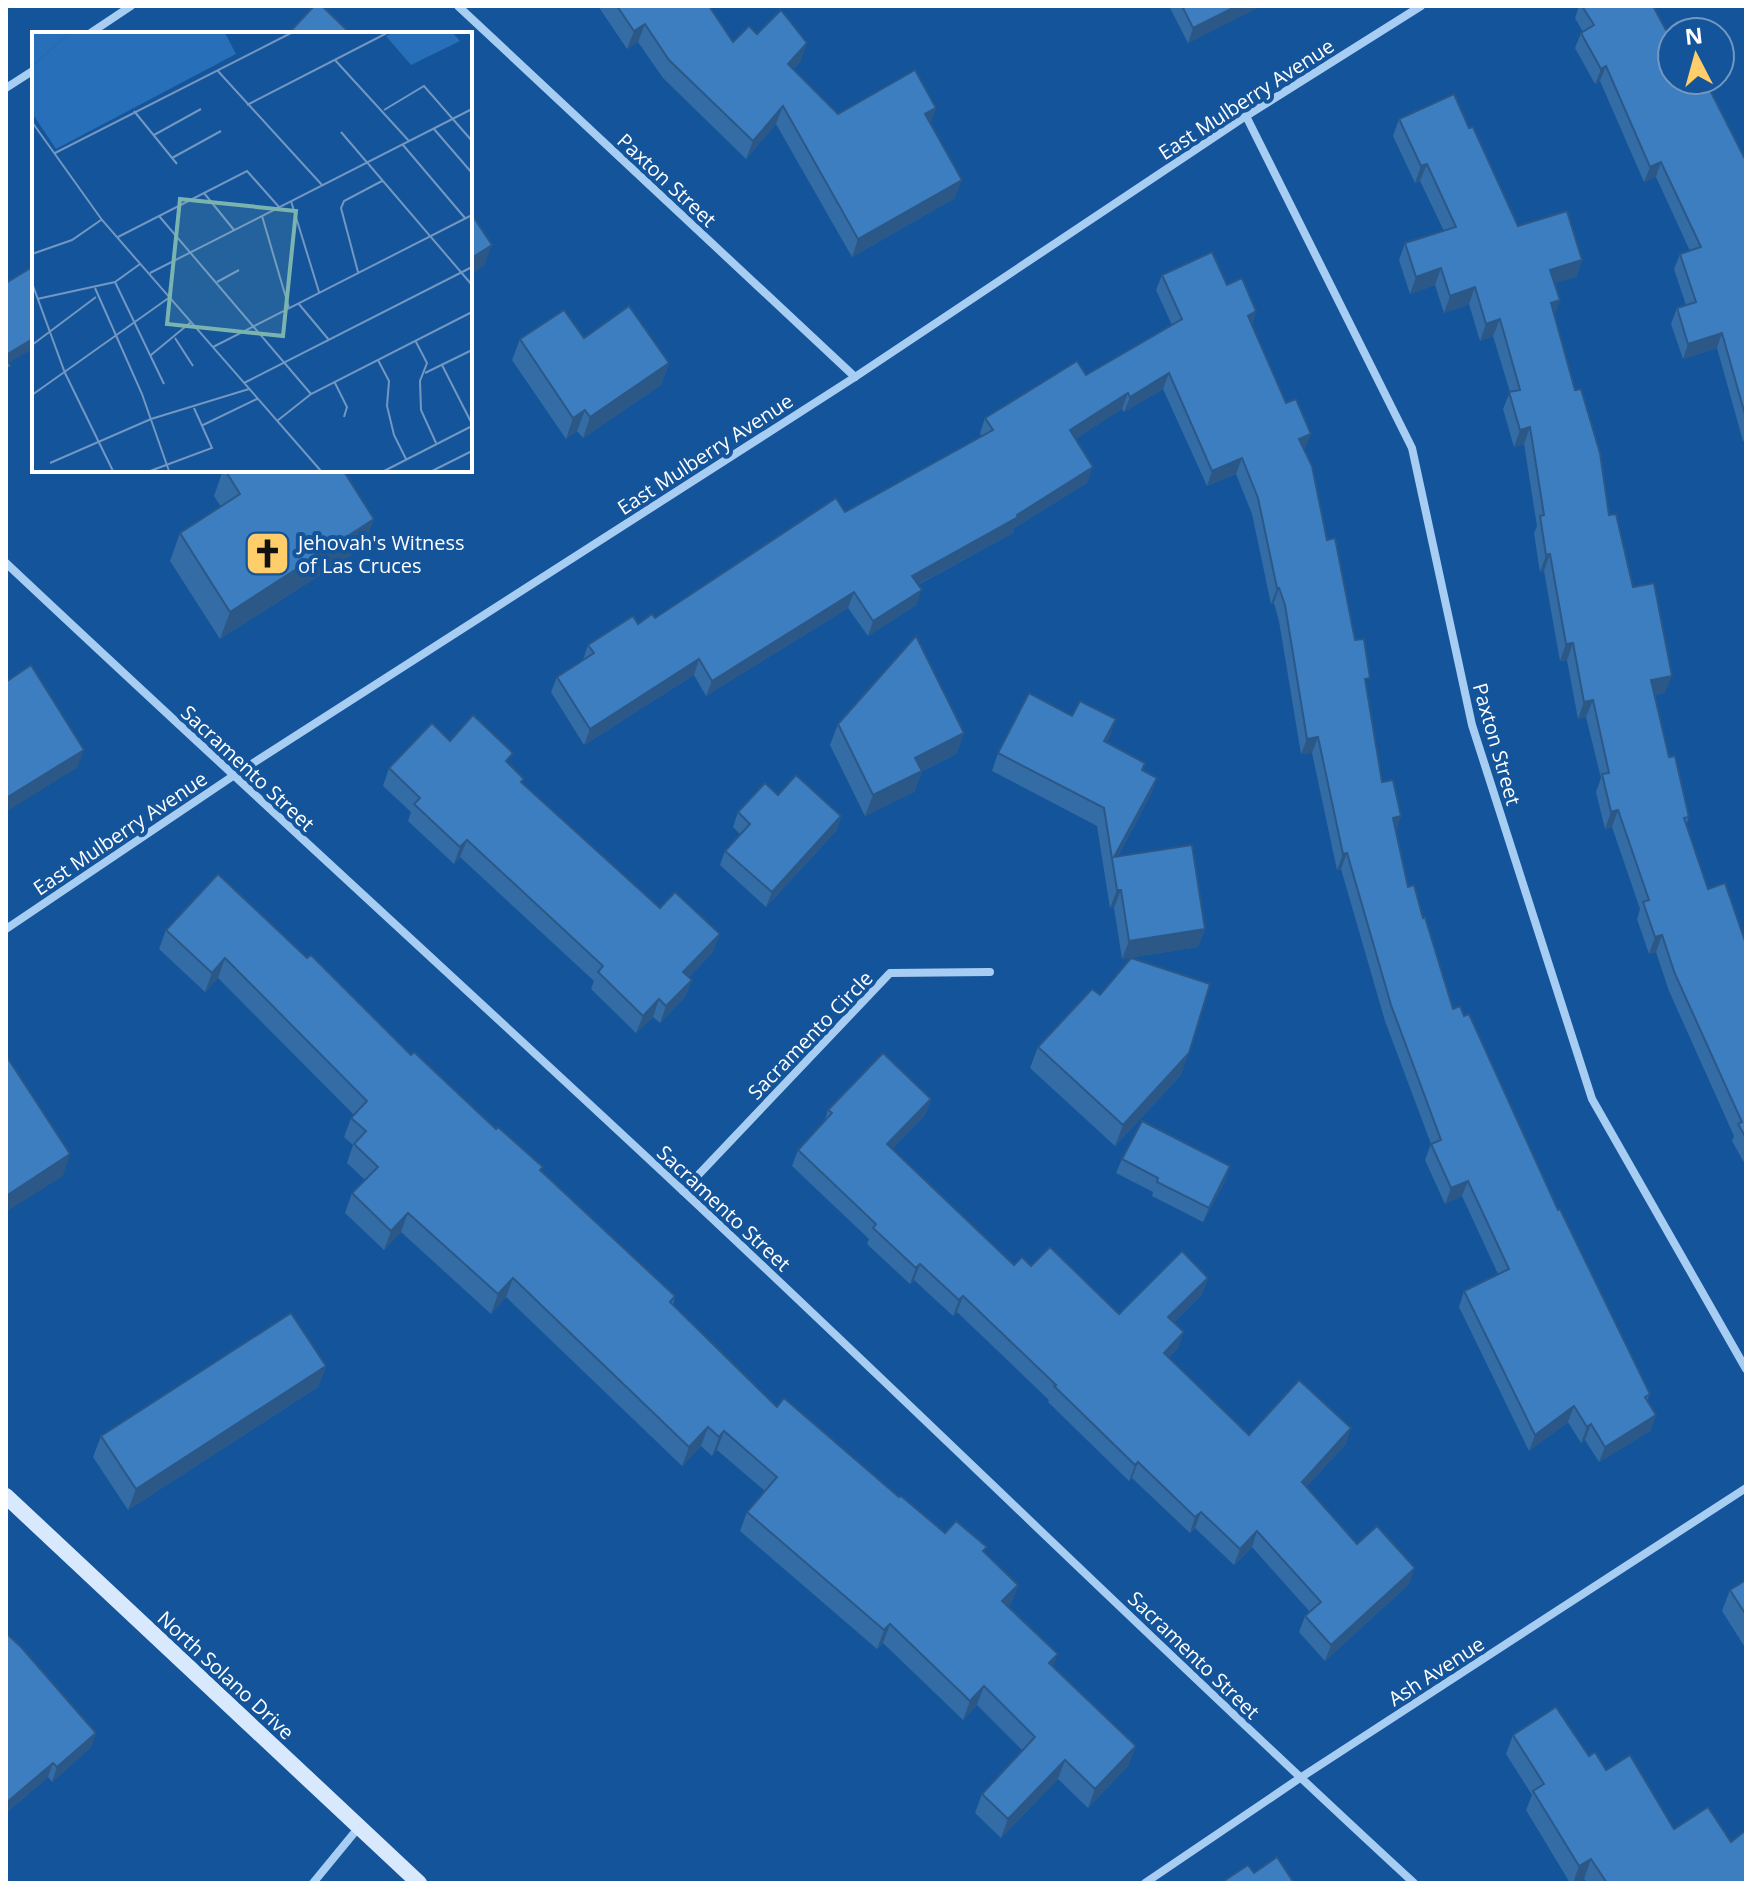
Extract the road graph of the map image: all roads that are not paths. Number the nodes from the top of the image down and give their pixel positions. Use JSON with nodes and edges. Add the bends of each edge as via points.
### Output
{"nodes":[{"id":1,"x":131,"y":6,"type":"edge"},
{"id":2,"x":458,"y":6,"type":"edge"},
{"id":3,"x":1421,"y":6,"type":"edge"},
{"id":4,"x":92,"y":32,"type":"edge"},
{"id":5,"x":32,"y":71,"type":"edge"},
{"id":6,"x":6,"y":88,"type":"edge"},
{"id":7,"x":1246,"y":116,"type":"junction"},
{"id":8,"x":855,"y":377,"type":"junction"},
{"id":9,"x":6,"y":563,"type":"edge"},
{"id":10,"x":233,"y":776,"type":"junction"},
{"id":11,"x":6,"y":929,"type":"edge"},
{"id":12,"x":990,"y":972,"type":"dead end"},
{"id":13,"x":683,"y":1191,"type":"junction"},
{"id":14,"x":1746,"y":1369,"type":"edge"},
{"id":15,"x":1746,"y":1488,"type":"edge"},
{"id":16,"x":6,"y":1496,"type":"edge"},
{"id":17,"x":1300,"y":1778,"type":"junction"},
{"id":18,"x":359,"y":1827,"type":"junction"},
{"id":19,"x":313,"y":1883,"type":"edge"},
{"id":20,"x":419,"y":1883,"type":"edge"},
{"id":21,"x":1145,"y":1883,"type":"edge"},
{"id":22,"x":1414,"y":1883,"type":"edge"}],
"edges":[{"from":1,"to":4,"type":"street"},
{"from":2,"to":8,"type":"street","name":"Paxton Street"},
{"from":3,"to":7,"type":"street","name":"East Mulberry Avenue"},
{"from":5,"to":6,"type":"street"},
{"from":7,"to":8,"type":"street","name":"East Mulberry Avenue"},
{"from":7,"to":14,"type":"street","name":"Paxton Street","via":[[1412,448],[1472,725],[1592,1099]]},
{"from":8,"to":10,"type":"street","name":"East Mulberry Avenue"},
{"from":9,"to":10,"type":"street","name":"Sacramento Street"},
{"from":10,"to":11,"type":"street","name":"East Mulberry Avenue"},
{"from":10,"to":13,"type":"street","name":"Sacramento Street"},
{"from":12,"to":13,"type":"street","name":"Sacramento Circle","via":[[890,973]]},
{"from":13,"to":17,"type":"street","name":"Sacramento Street"},
{"from":15,"to":17,"type":"street","name":"Ash Avenue"},
{"from":16,"to":18,"type":"main road","name":"North Solano Drive"},
{"from":17,"to":21,"type":"street","name":"Ash Avenue"},
{"from":17,"to":22,"type":"street","name":"Sacramento Street"},
{"from":18,"to":19,"type":"street"},
{"from":18,"to":20,"type":"main road","name":"North Solano Drive"}]}
